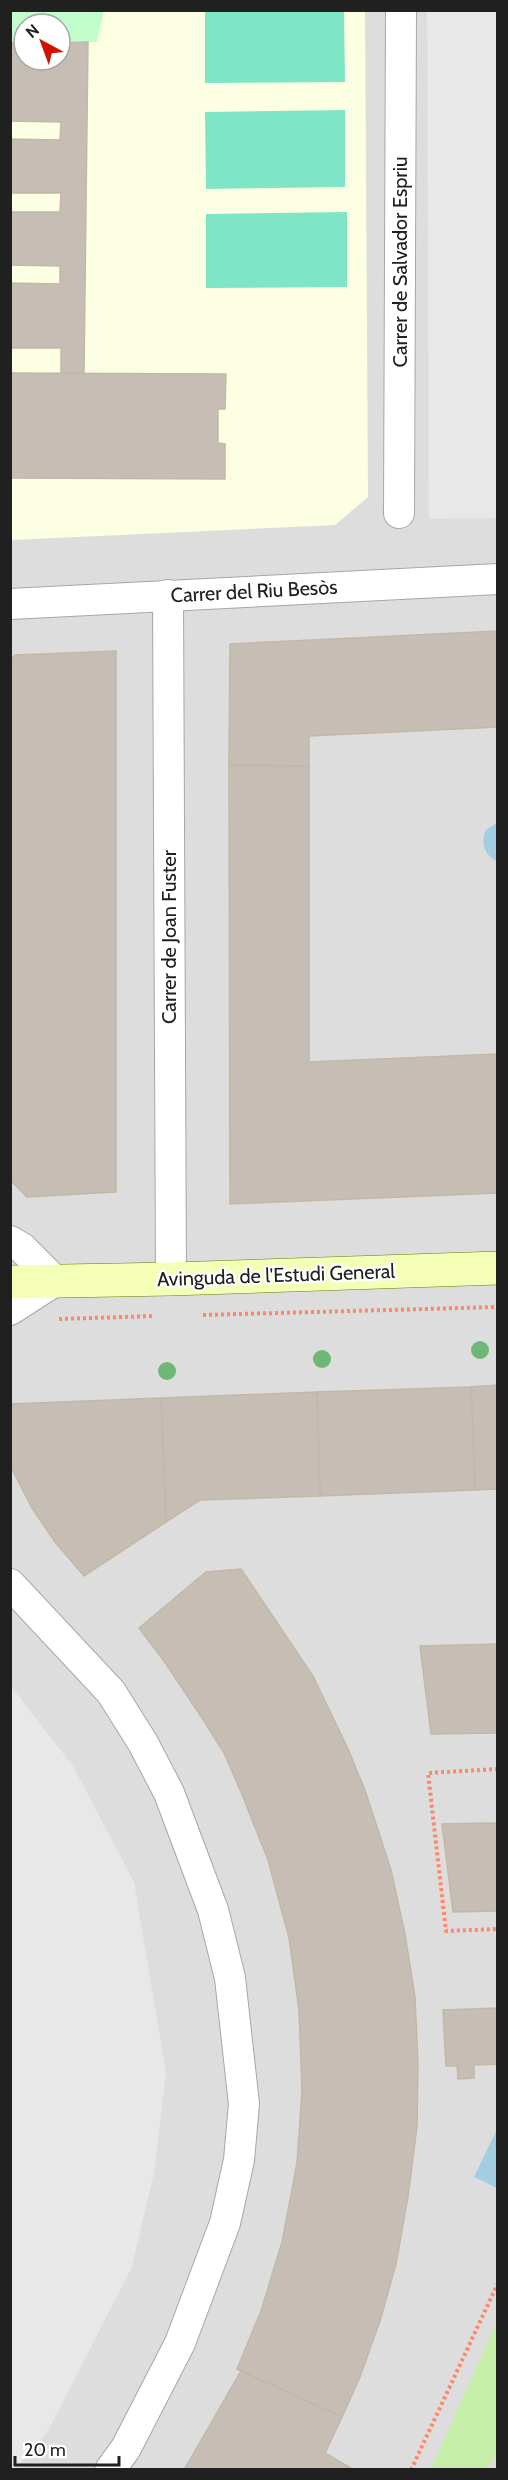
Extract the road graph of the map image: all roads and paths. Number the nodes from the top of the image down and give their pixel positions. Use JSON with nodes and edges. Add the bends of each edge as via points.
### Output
{"nodes":[{"id":1,"x":401,"y":10,"type":"edge"},
{"id":2,"x":399,"y":513,"type":"dead end"},
{"id":3,"x":498,"y":579,"type":"edge"},
{"id":4,"x":168,"y":596,"type":"junction"},
{"id":5,"x":10,"y":604,"type":"edge"},
{"id":6,"x":10,"y":1241,"type":"edge"},
{"id":7,"x":498,"y":1268,"type":"edge"},
{"id":8,"x":171,"y":1279,"type":"junction"},
{"id":9,"x":55,"y":1281,"type":"junction"},
{"id":10,"x":10,"y":1282,"type":"edge"},
{"id":11,"x":498,"y":1307,"type":"edge"},
{"id":12,"x":10,"y":1310,"type":"edge"},
{"id":13,"x":191,"y":1315,"type":"dead end"},
{"id":14,"x":156,"y":1316,"type":"dead end"},
{"id":15,"x":50,"y":1319,"type":"dead end"},
{"id":16,"x":10,"y":1584,"type":"edge"},
{"id":17,"x":498,"y":1769,"type":"edge"},
{"id":18,"x":498,"y":1929,"type":"edge"},
{"id":19,"x":498,"y":2283,"type":"edge"},
{"id":20,"x":110,"y":2469,"type":"edge"},
{"id":21,"x":411,"y":2469,"type":"edge"}],
"edges":[{"from":1,"to":2,"type":"street","name":"Carrer de Salvador Espriu"},
{"from":3,"to":4,"type":"street","name":"Carrer del Riu Besòs"},
{"from":4,"to":5,"type":"street","name":"Carrer del Riu Besòs"},
{"from":4,"to":8,"type":"street","name":"Carrer de Joan Fuster"},
{"from":6,"to":9,"type":"street"},
{"from":7,"to":8,"type":"main road","name":"Avinguda de l'Estudi General"},
{"from":8,"to":9,"type":"main road","name":"Avinguda de l'Estudi General"},
{"from":9,"to":10,"type":"main road","name":"Avinguda de l'Estudi General"},
{"from":9,"to":12,"type":"street"},
{"from":11,"to":13,"type":"path"},
{"from":14,"to":15,"type":"path"},
{"from":16,"to":20,"type":"street","via":[[105,1685],[138,1735],[169,1793],[198,1869],[230,1978],[243,2104],[239,2160],[225,2223],[180,2343],[126,2448]]},
{"from":17,"to":18,"type":"path","via":[[428,1773],[446,1931]]},
{"from":19,"to":21,"type":"path"}]}
